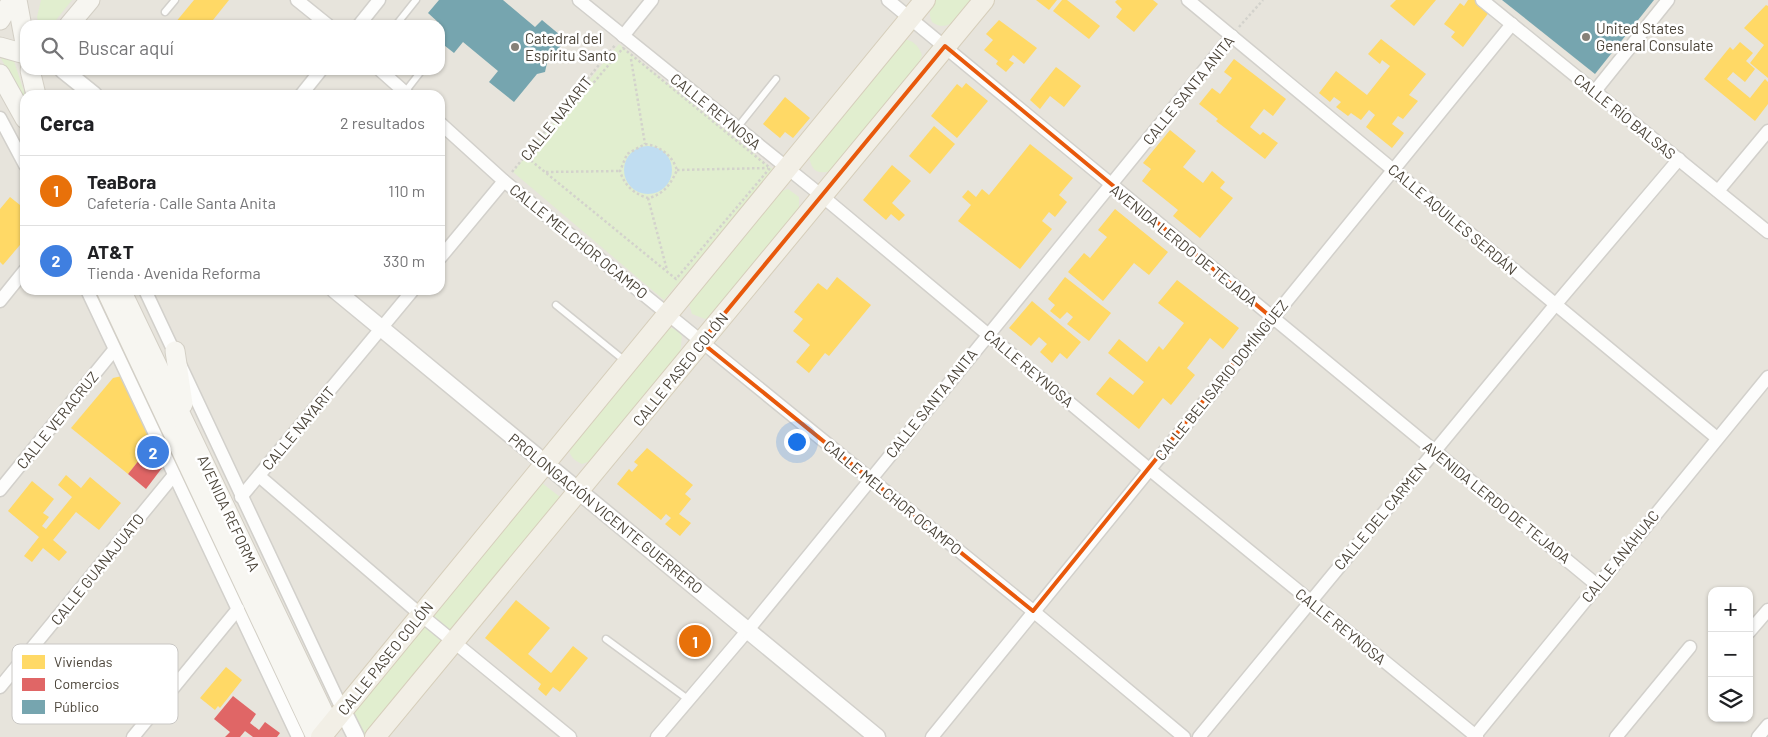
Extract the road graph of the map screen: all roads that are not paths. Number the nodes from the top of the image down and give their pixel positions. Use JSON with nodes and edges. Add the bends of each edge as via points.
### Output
{"nodes":[{"id":1,"x":12,"y":0,"type":"edge"},
{"id":2,"x":17,"y":0,"type":"edge"},
{"id":3,"x":90,"y":0,"type":"edge"},
{"id":4,"x":175,"y":0,"type":"edge"},
{"id":5,"x":297,"y":0,"type":"edge"},
{"id":6,"x":379,"y":0,"type":"edge"},
{"id":7,"x":416,"y":0,"type":"edge"},
{"id":8,"x":579,"y":0,"type":"edge"},
{"id":9,"x":652,"y":0,"type":"edge"},
{"id":10,"x":888,"y":0,"type":"edge"},
{"id":11,"x":925,"y":0,"type":"edge"},
{"id":12,"x":984,"y":0,"type":"edge"},
{"id":13,"x":1188,"y":0,"type":"edge"},
{"id":14,"x":1482,"y":0,"type":"edge"},
{"id":15,"x":1668,"y":0,"type":"edge"},
{"id":16,"x":165,"y":12,"type":"dead end"},
{"id":17,"x":910,"y":18,"type":"junction"},
{"id":18,"x":0,"y":20,"type":"edge"},
{"id":19,"x":22,"y":20,"type":"edge"},
{"id":20,"x":73,"y":20,"type":"edge"},
{"id":21,"x":322,"y":20,"type":"edge"},
{"id":22,"x":362,"y":20,"type":"edge"},
{"id":23,"x":400,"y":20,"type":"edge"},
{"id":24,"x":1512,"y":24,"type":"junction"},
{"id":25,"x":623,"y":36,"type":"junction"},
{"id":26,"x":1232,"y":36,"type":"junction"},
{"id":27,"x":945,"y":46,"type":"junction"},
{"id":28,"x":0,"y":47,"type":"edge"},
{"id":29,"x":20,"y":53,"type":"edge"},
{"id":30,"x":0,"y":74,"type":"edge"},
{"id":31,"x":69,"y":75,"type":"edge"},
{"id":32,"x":318,"y":75,"type":"edge"},
{"id":33,"x":386,"y":75,"type":"edge"},
{"id":34,"x":419,"y":75,"type":"edge"},
{"id":35,"x":776,"y":79,"type":"dead end"},
{"id":36,"x":88,"y":90,"type":"edge"},
{"id":37,"x":305,"y":90,"type":"edge"},
{"id":38,"x":402,"y":90,"type":"edge"},
{"id":39,"x":410,"y":90,"type":"edge"},
{"id":40,"x":1595,"y":90,"type":"junction"},
{"id":41,"x":20,"y":110,"type":"edge"},
{"id":42,"x":0,"y":118,"type":"edge"},
{"id":43,"x":445,"y":128,"type":"edge"},
{"id":44,"x":737,"y":128,"type":"junction"},
{"id":45,"x":1768,"y":131,"type":"edge"},
{"id":46,"x":20,"y":156,"type":"edge"},
{"id":47,"x":1679,"y":159,"type":"junction"},
{"id":48,"x":778,"y":168,"type":"junction"},
{"id":49,"x":1392,"y":170,"type":"junction"},
{"id":50,"x":504,"y":181,"type":"junction"},
{"id":51,"x":1111,"y":185,"type":"junction"},
{"id":52,"x":1718,"y":191,"type":"junction"},
{"id":53,"x":822,"y":196,"type":"junction"},
{"id":54,"x":1768,"y":232,"type":"edge"},
{"id":55,"x":445,"y":252,"type":"edge"},
{"id":56,"x":20,"y":276,"type":"edge"},
{"id":57,"x":89,"y":295,"type":"edge"},
{"id":58,"x":109,"y":295,"type":"edge"},
{"id":59,"x":123,"y":295,"type":"edge"},
{"id":60,"x":147,"y":295,"type":"edge"},
{"id":61,"x":341,"y":295,"type":"edge"},
{"id":62,"x":409,"y":295,"type":"edge"},
{"id":63,"x":0,"y":300,"type":"edge"},
{"id":64,"x":1556,"y":304,"type":"junction"},
{"id":65,"x":556,"y":305,"type":"dead end"},
{"id":66,"x":668,"y":314,"type":"junction"},
{"id":67,"x":1271,"y":317,"type":"junction"},
{"id":68,"x":381,"y":328,"type":"junction"},
{"id":69,"x":988,"y":334,"type":"junction"},
{"id":70,"x":701,"y":342,"type":"junction"},
{"id":71,"x":114,"y":350,"type":"junction"},
{"id":72,"x":175,"y":352,"type":"junction"},
{"id":73,"x":626,"y":362,"type":"junction"},
{"id":74,"x":1768,"y":377,"type":"edge"},
{"id":75,"x":186,"y":423,"type":"junction"},
{"id":76,"x":1718,"y":438,"type":"junction"},
{"id":77,"x":1435,"y":451,"type":"junction"},
{"id":78,"x":544,"y":463,"type":"junction"},
{"id":79,"x":1149,"y":469,"type":"junction"},
{"id":80,"x":174,"y":475,"type":"junction"},
{"id":81,"x":259,"y":476,"type":"junction"},
{"id":82,"x":870,"y":478,"type":"junction"},
{"id":83,"x":0,"y":490,"type":"edge"},
{"id":84,"x":579,"y":492,"type":"junction"},
{"id":85,"x":242,"y":497,"type":"junction"},
{"id":86,"x":1597,"y":585,"type":"junction"},
{"id":87,"x":1310,"y":601,"type":"junction"},
{"id":88,"x":238,"y":609,"type":"junction"},
{"id":89,"x":1768,"y":610,"type":"edge"},
{"id":90,"x":1033,"y":611,"type":"junction"},
{"id":91,"x":421,"y":615,"type":"junction"},
{"id":92,"x":1753,"y":627,"type":"edge"},
{"id":93,"x":748,"y":630,"type":"junction"},
{"id":94,"x":606,"y":639,"type":"dead end"},
{"id":95,"x":454,"y":642,"type":"junction"},
{"id":96,"x":35,"y":644,"type":"edge"},
{"id":97,"x":1690,"y":648,"type":"dead end"},
{"id":98,"x":12,"y":672,"type":"edge"},
{"id":99,"x":178,"y":682,"type":"edge"},
{"id":100,"x":0,"y":687,"type":"edge"},
{"id":101,"x":689,"y":700,"type":"junction"},
{"id":102,"x":144,"y":724,"type":"edge"},
{"id":103,"x":1768,"y":725,"type":"edge"},
{"id":104,"x":329,"y":730,"type":"edge"},
{"id":105,"x":1475,"y":736,"type":"edge"},
{"id":106,"x":133,"y":737,"type":"edge"},
{"id":107,"x":298,"y":737,"type":"edge"},
{"id":108,"x":356,"y":737,"type":"edge"},
{"id":109,"x":375,"y":737,"type":"edge"},
{"id":110,"x":570,"y":737,"type":"edge"},
{"id":111,"x":657,"y":737,"type":"edge"},
{"id":112,"x":877,"y":737,"type":"edge"},
{"id":113,"x":932,"y":737,"type":"edge"},
{"id":114,"x":1184,"y":737,"type":"edge"},
{"id":115,"x":1199,"y":737,"type":"edge"},
{"id":116,"x":1616,"y":737,"type":"edge"},
{"id":117,"x":1758,"y":737,"type":"edge"}],
"edges":[{"from":1,"to":18,"type":"main road"},
{"from":2,"to":19,"type":"main road"},
{"from":3,"to":20,"type":"main road"},
{"from":4,"to":16,"type":"lane"},
{"from":5,"to":21,"type":"street"},
{"from":6,"to":22,"type":"street"},
{"from":7,"to":23,"type":"lane"},
{"from":8,"to":25,"type":"street","name":"CALLE REYNOSA"},
{"from":9,"to":25,"type":"street"},
{"from":10,"to":17,"type":"street","name":"AVENIDA LERDO DE TEJADA"},
{"from":11,"to":17,"type":"main road","name":"CALLE PASEO COLÓN"},
{"from":12,"to":27,"type":"main road","name":"CALLE PASEO COLÓN"},
{"from":13,"to":26,"type":"street","name":"CALLE AQUILES SERDÁN"},
{"from":14,"to":24,"type":"street","name":"CALLE RÍO BALSAS"},
{"from":15,"to":40,"type":"street"},
{"from":17,"to":27,"type":"street","name":"AVENIDA LERDO DE TEJADA"},
{"from":17,"to":48,"type":"main road","name":"CALLE PASEO COLÓN"},
{"from":24,"to":40,"type":"street","name":"CALLE RÍO BALSAS"},
{"from":24,"to":49,"type":"street","name":"CALLE BELISARIO DOMÍNGUEZ"},
{"from":25,"to":44,"type":"street","name":"CALLE REYNOSA"},
{"from":26,"to":49,"type":"street","name":"CALLE AQUILES SERDÁN"},
{"from":26,"to":51,"type":"street","name":"CALLE SANTA ANITA"},
{"from":27,"to":51,"type":"street","name":"AVENIDA LERDO DE TEJADA"},
{"from":27,"to":53,"type":"main road","name":"CALLE PASEO COLÓN"},
{"from":28,"to":29,"type":"main road"},
{"from":30,"to":41,"type":"main road"},
{"from":31,"to":36,"type":"street"},
{"from":32,"to":37,"type":"street"},
{"from":33,"to":38,"type":"street"},
{"from":34,"to":39,"type":"lane"},
{"from":35,"to":44,"type":"lane"},
{"from":40,"to":47,"type":"street","name":"CALLE RÍO BALSAS"},
{"from":42,"to":46,"type":"street"},
{"from":43,"to":50,"type":"street","name":"CALLE MELCHOR OCAMPO"},
{"from":44,"to":48,"type":"street","name":"CALLE REYNOSA"},
{"from":45,"to":52,"type":"street"},
{"from":47,"to":52,"type":"street","name":"CALLE RÍO BALSAS"},
{"from":47,"to":64,"type":"street","name":"CALLE DEL CARMEN"},
{"from":48,"to":53,"type":"street","name":"CALLE REYNOSA"},
{"from":48,"to":66,"type":"main road","name":"CALLE PASEO COLÓN"},
{"from":49,"to":64,"type":"street","name":"CALLE AQUILES SERDÁN"},
{"from":49,"to":67,"type":"street","name":"CALLE BELISARIO DOMÍNGUEZ"},
{"from":50,"to":55,"type":"street"},
{"from":50,"to":66,"type":"street","name":"CALLE MELCHOR OCAMPO"},
{"from":51,"to":67,"type":"street","name":"AVENIDA LERDO DE TEJADA"},
{"from":51,"to":69,"type":"street","name":"CALLE SANTA ANITA"},
{"from":52,"to":54,"type":"street","name":"CALLE RÍO BALSAS"},
{"from":53,"to":69,"type":"street","name":"CALLE REYNOSA"},
{"from":53,"to":70,"type":"main road","name":"CALLE PASEO COLÓN"},
{"from":56,"to":63,"type":"street"},
{"from":57,"to":71,"type":"street"},
{"from":58,"to":104,"type":"main road","name":"AVENIDA REFORMA"},
{"from":59,"to":75,"type":"main road","name":"AVENIDA REFORMA"},
{"from":60,"to":72,"type":"street","name":"AVENIDA REFORMA"},
{"from":61,"to":68,"type":"street","name":"PROLONGACIÓN VICENTE GUERRERO"},
{"from":62,"to":68,"type":"street","name":"CALLE NAYARIT"},
{"from":64,"to":76,"type":"street","name":"CALLE AQUILES SERDÁN"},
{"from":64,"to":77,"type":"street","name":"CALLE DEL CARMEN"},
{"from":65,"to":73,"type":"lane"},
{"from":66,"to":70,"type":"street","name":"CALLE MELCHOR OCAMPO"},
{"from":66,"to":73,"type":"main road","name":"CALLE PASEO COLÓN"},
{"from":67,"to":77,"type":"street","name":"AVENIDA LERDO DE TEJADA"},
{"from":67,"to":79,"type":"street","name":"CALLE BELISARIO DOMÍNGUEZ"},
{"from":68,"to":78,"type":"street","name":"PROLONGACIÓN VICENTE GUERRERO"},
{"from":68,"to":81,"type":"street","name":"CALLE NAYARIT"},
{"from":69,"to":79,"type":"street","name":"CALLE REYNOSA"},
{"from":69,"to":82,"type":"street","name":"CALLE SANTA ANITA"},
{"from":70,"to":82,"type":"street","name":"CALLE MELCHOR OCAMPO"},
{"from":70,"to":84,"type":"main road","name":"CALLE PASEO COLÓN"},
{"from":71,"to":80,"type":"street"},
{"from":71,"to":83,"type":"street","name":"CALLE VERACRUZ"},
{"from":72,"to":75,"type":"main road"},
{"from":72,"to":85,"type":"street","name":"AVENIDA REFORMA"},
{"from":73,"to":78,"type":"main road","name":"CALLE PASEO COLÓN"},
{"from":74,"to":76,"type":"street","name":"CALLE ANÁHUAC"},
{"from":75,"to":104,"type":"main road","name":"AVENIDA REFORMA"},
{"from":76,"to":86,"type":"street","name":"CALLE ANÁHUAC"},
{"from":77,"to":86,"type":"street","name":"AVENIDA LERDO DE TEJADA"},
{"from":77,"to":87,"type":"street","name":"CALLE DEL CARMEN"},
{"from":78,"to":84,"type":"street","name":"PROLONGACIÓN VICENTE GUERRERO"},
{"from":78,"to":91,"type":"main road","name":"CALLE PASEO COLÓN"},
{"from":79,"to":87,"type":"street","name":"CALLE REYNOSA"},
{"from":79,"to":90,"type":"street","name":"CALLE BELISARIO DOMÍNGUEZ"},
{"from":80,"to":88,"type":"street"},
{"from":80,"to":96,"type":"street","name":"CALLE GUANAJUATO"},
{"from":81,"to":85,"type":"street","name":"CALLE NAYARIT"},
{"from":81,"to":91,"type":"street"},
{"from":82,"to":90,"type":"street","name":"CALLE MELCHOR OCAMPO"},
{"from":82,"to":93,"type":"street","name":"CALLE SANTA ANITA"},
{"from":84,"to":93,"type":"street","name":"PROLONGACIÓN VICENTE GUERRERO"},
{"from":84,"to":95,"type":"main road","name":"CALLE PASEO COLÓN"},
{"from":85,"to":104,"type":"street","name":"AVENIDA REFORMA"},
{"from":86,"to":105,"type":"street","name":"CALLE ANÁHUAC"},
{"from":87,"to":105,"type":"street","name":"CALLE REYNOSA"},
{"from":87,"to":115,"type":"street","name":"CALLE DEL CARMEN"},
{"from":88,"to":99,"type":"street"},
{"from":88,"to":107,"type":"street"},
{"from":89,"to":92,"type":"street"},
{"from":90,"to":113,"type":"street","name":"CALLE BELISARIO DOMÍNGUEZ"},
{"from":90,"to":114,"type":"street","name":"CALLE MELCHOR OCAMPO"},
{"from":91,"to":95,"type":"street"},
{"from":91,"to":104,"type":"main road","name":"CALLE PASEO COLÓN"},
{"from":93,"to":101,"type":"street","name":"CALLE SANTA ANITA"},
{"from":93,"to":112,"type":"street","name":"PROLONGACIÓN VICENTE GUERRERO"},
{"from":94,"to":101,"type":"lane"},
{"from":95,"to":109,"type":"main road","name":"CALLE PASEO COLÓN"},
{"from":95,"to":110,"type":"street"},
{"from":97,"to":116,"type":"street"},
{"from":98,"to":100,"type":"street","name":"CALLE GUANAJUATO"},
{"from":101,"to":111,"type":"street","name":"CALLE SANTA ANITA"},
{"from":102,"to":106,"type":"street"},
{"from":103,"to":117,"type":"street"},
{"from":104,"to":108,"type":"street","name":"AVENIDA REFORMA"}]}
